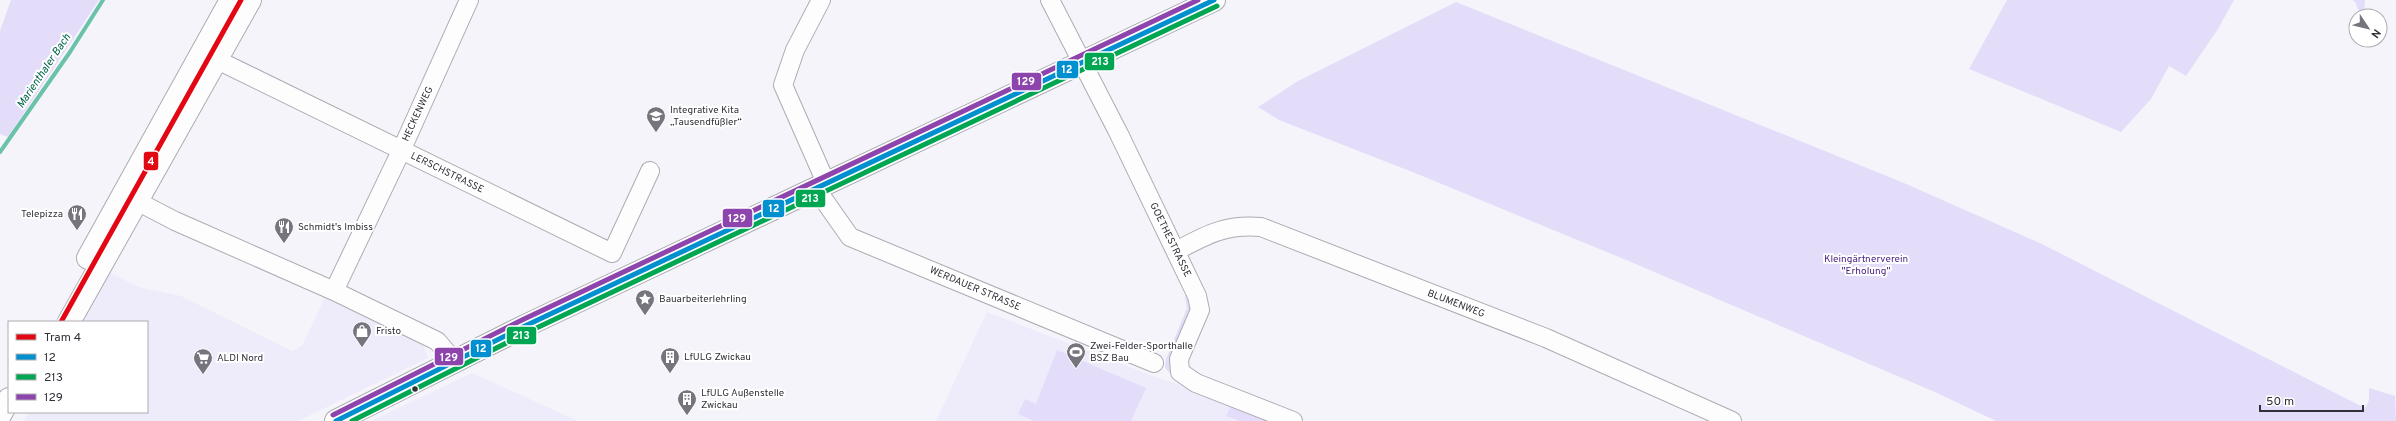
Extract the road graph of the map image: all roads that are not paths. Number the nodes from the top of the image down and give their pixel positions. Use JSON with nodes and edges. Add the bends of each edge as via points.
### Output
{"nodes":[{"id":1,"x":231,"y":0,"type":"edge"},
{"id":2,"x":250,"y":0,"type":"edge"},
{"id":3,"x":469,"y":0,"type":"edge"},
{"id":4,"x":821,"y":0,"type":"edge"},
{"id":5,"x":1050,"y":0,"type":"edge"},
{"id":6,"x":1214,"y":0,"type":"edge"},
{"id":7,"x":209,"y":56,"type":"junction"},
{"id":8,"x":1083,"y":64,"type":"junction"},
{"id":9,"x":401,"y":151,"type":"junction"},
{"id":10,"x":650,"y":171,"type":"dead end"},
{"id":11,"x":822,"y":187,"type":"junction"},
{"id":12,"x":130,"y":198,"type":"junction"},
{"id":13,"x":1176,"y":251,"type":"junction"},
{"id":14,"x":334,"y":291,"type":"junction"},
{"id":15,"x":53,"y":321,"type":"edge"},
{"id":16,"x":69,"y":321,"type":"edge"},
{"id":17,"x":456,"y":363,"type":"junction"},
{"id":18,"x":1154,"y":363,"type":"dead end"},
{"id":19,"x":8,"y":401,"type":"edge"},
{"id":20,"x":0,"y":415,"type":"edge"},
{"id":21,"x":336,"y":421,"type":"edge"},
{"id":22,"x":1292,"y":421,"type":"edge"},
{"id":23,"x":1732,"y":421,"type":"edge"}],
"edges":[{"from":1,"to":7,"type":"main road"},
{"from":2,"to":7,"type":"main road"},
{"from":3,"to":9,"type":"street","name":"HECKENWEG"},
{"from":4,"to":11,"type":"street","name":"WERDAUER STRASSE","via":[[795,50],[784,85]]},
{"from":5,"to":8,"type":"street","name":"GOETHESTRASSE"},
{"from":6,"to":8,"type":"main road"},
{"from":7,"to":9,"type":"street","name":"LERSCHSTRASSE"},
{"from":7,"to":12,"type":"main road"},
{"from":8,"to":11,"type":"main road"},
{"from":8,"to":13,"type":"street","name":"GOETHESTRASSE"},
{"from":9,"to":10,"type":"street","name":"LERSCHSTRASSE","via":[[612,253]]},
{"from":9,"to":14,"type":"street","name":"HECKENWEG"},
{"from":11,"to":17,"type":"main road","via":[[525,326]]},
{"from":11,"to":18,"type":"street","name":"WERDAUER STRASSE","via":[[850,237]]},
{"from":12,"to":14,"type":"street"},
{"from":12,"to":15,"type":"main road"},
{"from":12,"to":16,"type":"main road"},
{"from":13,"to":22,"type":"street","name":"GOETHESTRASSE","via":[[1197,296],[1200,310],[1179,359],[1180,372],[1196,383]]},
{"from":13,"to":23,"type":"street","name":"BLUMENWEG","via":[[1222,229],[1240,226],[1261,228],[1546,338]]},
{"from":14,"to":17,"type":"street","via":[[437,341]]},
{"from":17,"to":21,"type":"main road"},
{"from":19,"to":20,"type":"main road"}]}
